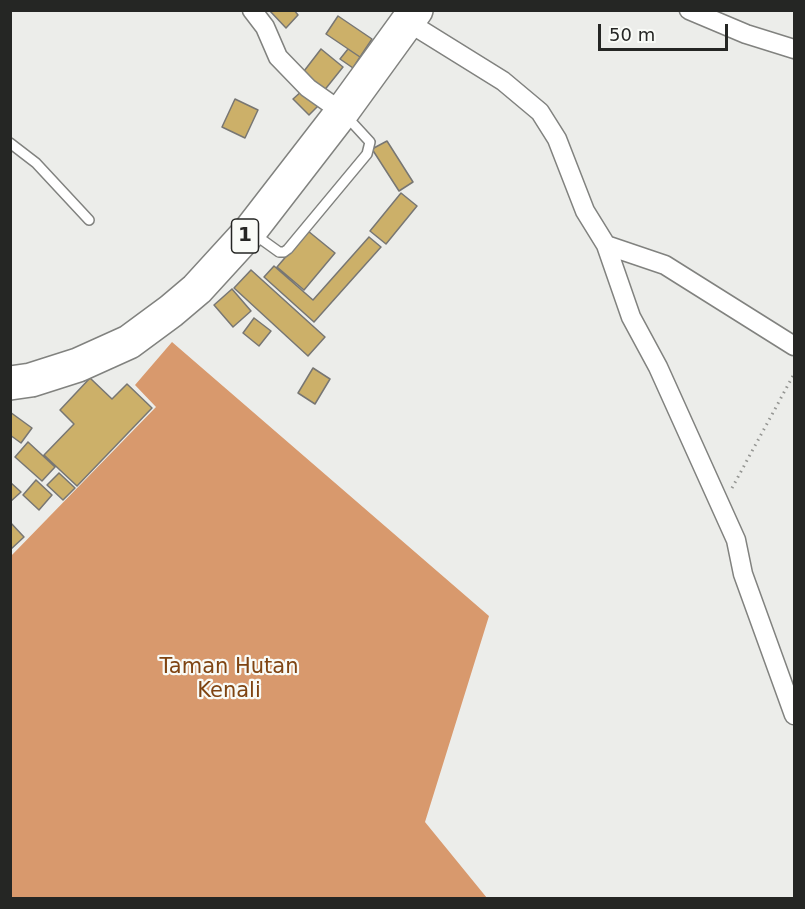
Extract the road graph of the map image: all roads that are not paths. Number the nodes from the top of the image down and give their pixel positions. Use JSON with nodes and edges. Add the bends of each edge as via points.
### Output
{"nodes":[{"id":1,"x":252,"y":10,"type":"edge"},
{"id":2,"x":689,"y":10,"type":"edge"},
{"id":3,"x":412,"y":16,"type":"edge"},
{"id":4,"x":795,"y":49,"type":"edge"},
{"id":5,"x":342,"y":112,"type":"junction"},
{"id":6,"x":10,"y":143,"type":"edge"},
{"id":7,"x":89,"y":220,"type":"dead end"},
{"id":8,"x":250,"y":231,"type":"junction"},
{"id":9,"x":606,"y":245,"type":"junction"},
{"id":10,"x":795,"y":346,"type":"edge"},
{"id":11,"x":10,"y":383,"type":"edge"},
{"id":12,"x":795,"y":715,"type":"edge"}],
"edges":[{"from":1,"to":5,"type":"street","via":[[265,27],[278,57],[308,88]]},
{"from":2,"to":4,"type":"street"},
{"from":3,"to":5,"type":"highway","number":"1"},
{"from":3,"to":9,"type":"street","via":[[540,112],[557,139],[585,211]]},
{"from":5,"to":8,"type":"highway","number":"1"},
{"from":5,"to":8,"type":"lane","via":[[370,142],[367,154],[284,252]]},
{"from":6,"to":7,"type":"lane","via":[[36,163]]},
{"from":8,"to":11,"type":"highway","number":"1","via":[[197,289],[129,342],[78,365]]},
{"from":9,"to":10,"type":"street","via":[[665,265]]},
{"from":9,"to":12,"type":"street","via":[[631,317],[658,367],[736,540],[743,574]]}]}
